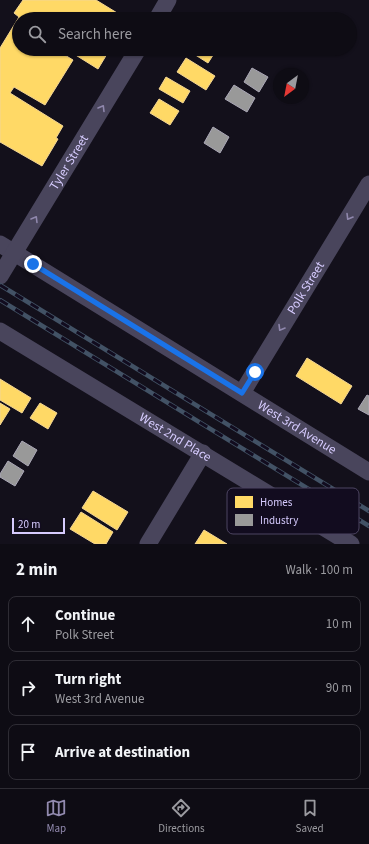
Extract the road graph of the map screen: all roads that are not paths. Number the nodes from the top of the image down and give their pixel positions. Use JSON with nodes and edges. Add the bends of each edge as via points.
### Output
{"nodes":[{"id":1,"x":168,"y":0,"type":"edge"},
{"id":2,"x":161,"y":12,"type":"edge"},
{"id":3,"x":133,"y":56,"type":"edge"},
{"id":4,"x":369,"y":184,"type":"edge"},
{"id":5,"x":7,"y":248,"type":"edge"},
{"id":6,"x":0,"y":276,"type":"edge"},
{"id":7,"x":0,"y":331,"type":"edge"},
{"id":8,"x":242,"y":393,"type":"junction"},
{"id":9,"x":204,"y":453,"type":"junction"},
{"id":10,"x":369,"y":472,"type":"edge"},
{"id":11,"x":261,"y":488,"type":"edge"},
{"id":12,"x":335,"y":534,"type":"edge"},
{"id":13,"x":148,"y":544,"type":"edge"},
{"id":14,"x":351,"y":544,"type":"edge"}],
"edges":[{"from":1,"to":2,"type":"street"},
{"from":5,"to":3,"type":"street","name":"Tyler Street","one_way":true},
{"from":4,"to":8,"type":"street","name":"Polk Street","one_way":true},
{"from":5,"to":6,"type":"street","name":"Tyler Street"},
{"from":5,"to":8,"type":"street","name":"West 3rd Avenue"},
{"from":7,"to":9,"type":"street","name":"West 2nd Place"},
{"from":8,"to":10,"type":"street","name":"West 3rd Avenue"},
{"from":9,"to":11,"type":"street","name":"West 2nd Place"},
{"from":9,"to":13,"type":"street"},
{"from":12,"to":14,"type":"street","name":"West 2nd Place"}]}
